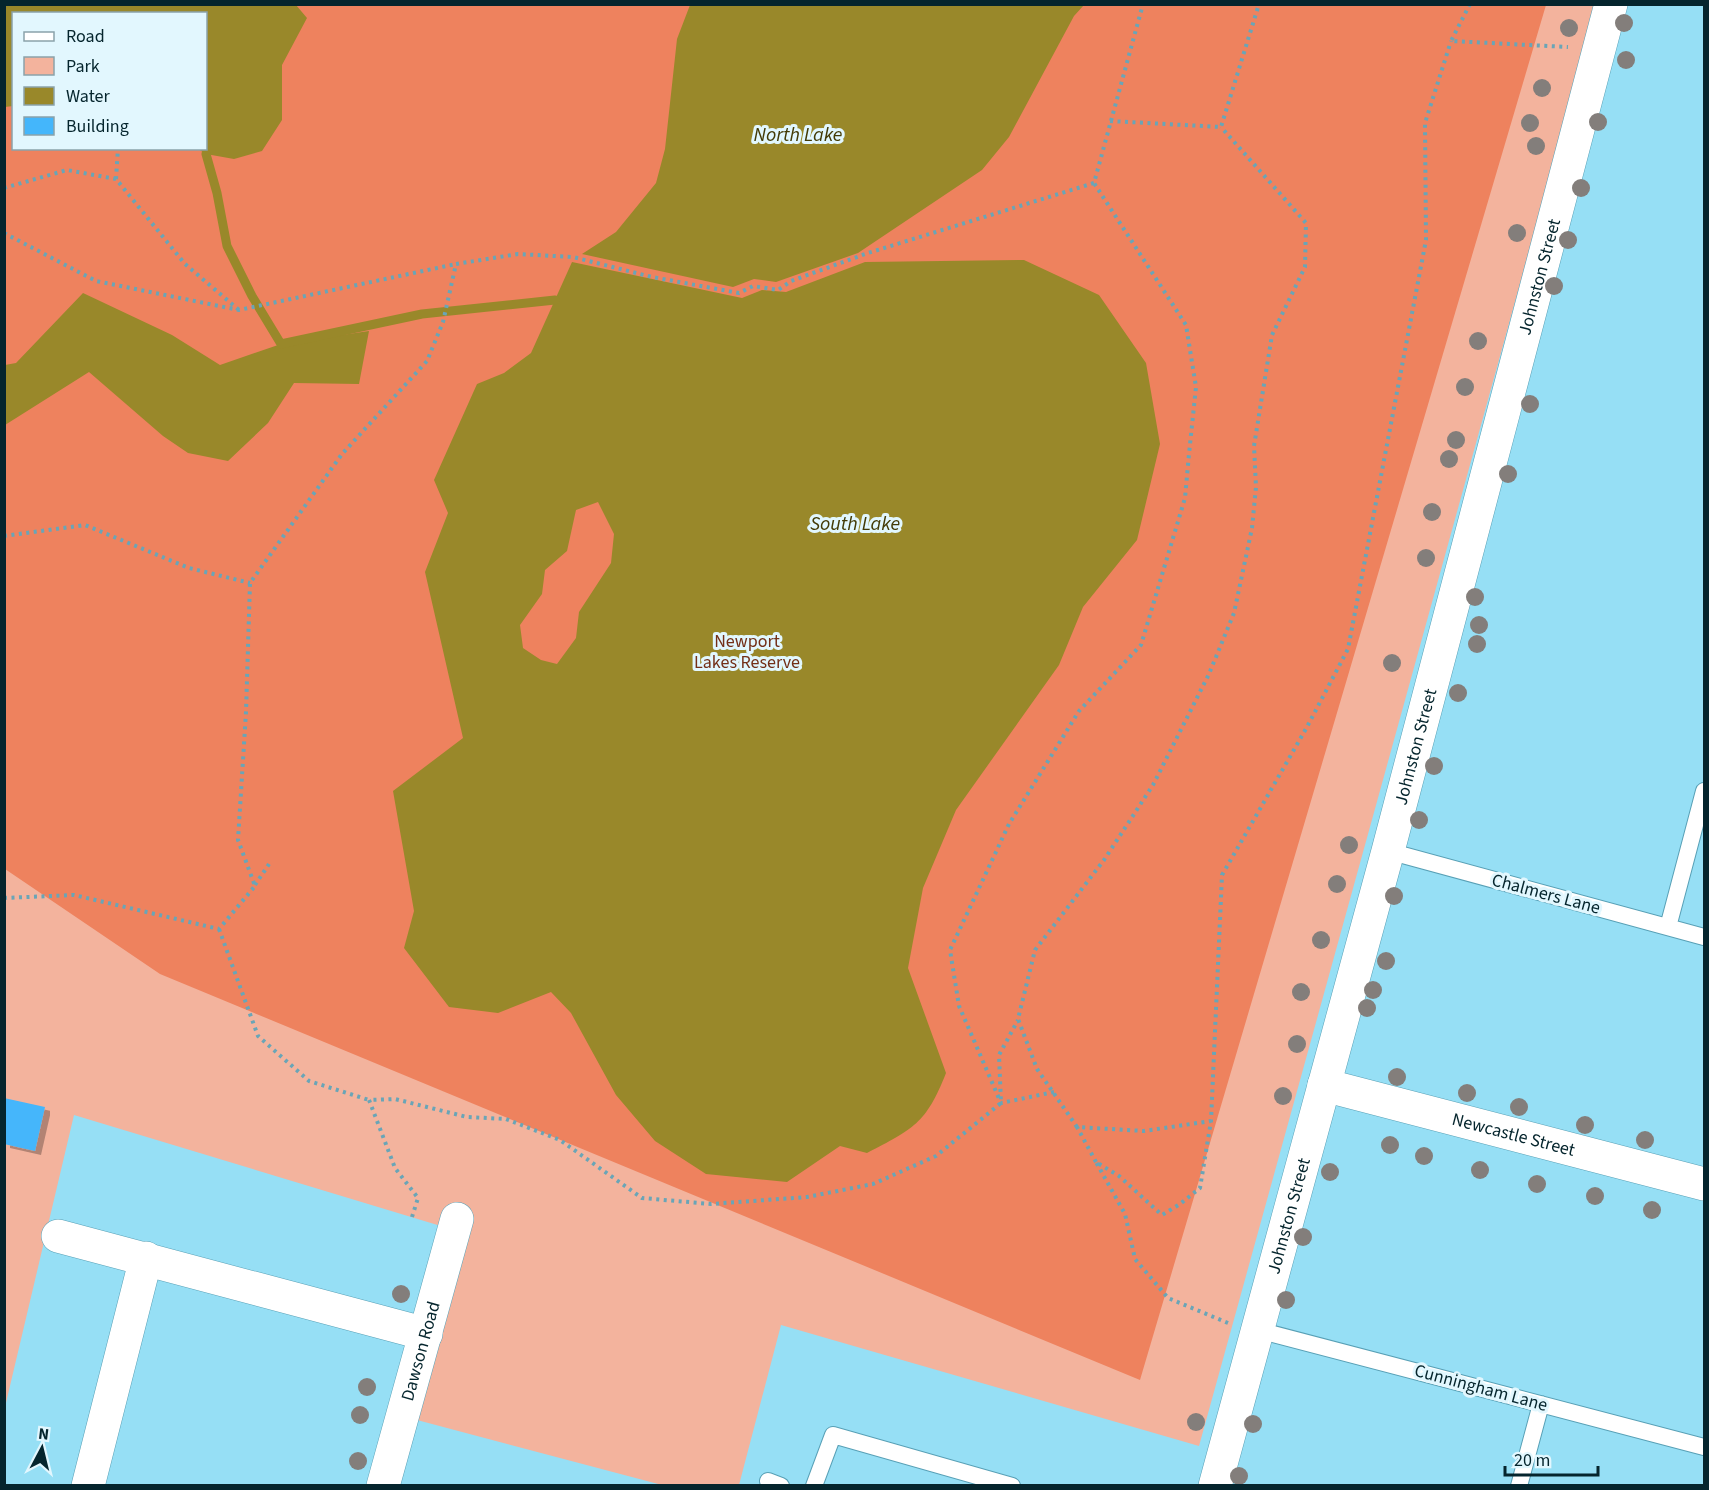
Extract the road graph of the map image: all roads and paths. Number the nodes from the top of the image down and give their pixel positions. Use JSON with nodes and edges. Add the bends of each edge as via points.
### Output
{"nodes":[{"id":1,"x":1143,"y":4,"type":"edge"},
{"id":2,"x":1259,"y":4,"type":"edge"},
{"id":3,"x":1470,"y":4,"type":"edge"},
{"id":4,"x":1611,"y":4,"type":"edge"},
{"id":5,"x":1451,"y":41,"type":"junction"},
{"id":6,"x":1599,"y":52,"type":"junction"},
{"id":7,"x":1110,"y":120,"type":"junction"},
{"id":8,"x":1221,"y":127,"type":"junction"},
{"id":9,"x":118,"y":150,"type":"edge"},
{"id":10,"x":116,"y":178,"type":"junction"},
{"id":11,"x":1094,"y":183,"type":"junction"},
{"id":12,"x":4,"y":189,"type":"edge"},
{"id":13,"x":4,"y":233,"type":"edge"},
{"id":14,"x":456,"y":264,"type":"junction"},
{"id":15,"x":239,"y":310,"type":"junction"},
{"id":16,"x":4,"y":536,"type":"edge"},
{"id":17,"x":250,"y":582,"type":"junction"},
{"id":18,"x":1704,"y":791,"type":"edge"},
{"id":19,"x":1388,"y":851,"type":"junction"},
{"id":20,"x":269,"y":864,"type":"dead end"},
{"id":21,"x":255,"y":886,"type":"junction"},
{"id":22,"x":4,"y":898,"type":"edge"},
{"id":23,"x":1668,"y":927,"type":"junction"},
{"id":24,"x":219,"y":929,"type":"junction"},
{"id":25,"x":1704,"y":937,"type":"edge"},
{"id":26,"x":1018,"y":1019,"type":"junction"},
{"id":27,"x":1324,"y":1085,"type":"junction"},
{"id":28,"x":1054,"y":1092,"type":"junction"},
{"id":29,"x":369,"y":1100,"type":"junction"},
{"id":30,"x":1001,"y":1103,"type":"junction"},
{"id":31,"x":1210,"y":1121,"type":"junction"},
{"id":32,"x":1077,"y":1127,"type":"junction"},
{"id":33,"x":1096,"y":1162,"type":"junction"},
{"id":34,"x":1704,"y":1184,"type":"edge"},
{"id":35,"x":412,"y":1217,"type":"dead end"},
{"id":36,"x":457,"y":1219,"type":"dead end"},
{"id":37,"x":58,"y":1236,"type":"dead end"},
{"id":38,"x":146,"y":1258,"type":"junction"},
{"id":39,"x":1258,"y":1330,"type":"junction"},
{"id":40,"x":426,"y":1334,"type":"junction"},
{"id":41,"x":1541,"y":1404,"type":"junction"},
{"id":42,"x":1704,"y":1447,"type":"edge"},
{"id":43,"x":88,"y":1485,"type":"edge"},
{"id":44,"x":383,"y":1485,"type":"edge"},
{"id":45,"x":814,"y":1485,"type":"edge"},
{"id":46,"x":1012,"y":1485,"type":"edge"},
{"id":47,"x":1215,"y":1485,"type":"edge"},
{"id":48,"x":1520,"y":1485,"type":"edge"}],
"edges":[{"from":1,"to":7,"type":"path"},
{"from":2,"to":8,"type":"path"},
{"from":3,"to":5,"type":"path"},
{"from":4,"to":6,"type":"street","name":"Johnston Street"},
{"from":5,"to":6,"type":"path"},
{"from":5,"to":31,"type":"path","via":[[1425,123],[1426,240],[1348,649],[1222,875]]},
{"from":6,"to":19,"type":"street","name":"Johnston Street"},
{"from":7,"to":8,"type":"path"},
{"from":7,"to":11,"type":"path"},
{"from":8,"to":26,"type":"path","via":[[1306,223],[1305,267],[1272,335],[1254,446],[1252,528],[1234,613],[1209,674],[1153,784],[1104,860],[1035,950]]},
{"from":9,"to":10,"type":"path"},
{"from":10,"to":12,"type":"path","via":[[67,170]]},
{"from":10,"to":15,"type":"path","via":[[185,264]]},
{"from":11,"to":14,"type":"path","via":[[868,253],[791,281],[778,290],[753,286],[739,293],[573,257],[518,254]]},
{"from":11,"to":30,"type":"path","via":[[1186,325],[1196,387],[1185,498],[1141,645],[1079,711],[1010,824],[950,950],[959,1006]]},
{"from":13,"to":15,"type":"path","via":[[96,281]]},
{"from":14,"to":15,"type":"path"},
{"from":14,"to":17,"type":"path","via":[[443,322],[427,361],[342,454]]},
{"from":16,"to":17,"type":"path","via":[[85,525],[189,568]]},
{"from":17,"to":21,"type":"path","via":[[238,840]]},
{"from":18,"to":23,"type":"lane"},
{"from":19,"to":23,"type":"lane","name":"Chalmers Lane"},
{"from":19,"to":27,"type":"street","name":"Johnston Street"},
{"from":20,"to":21,"type":"path"},
{"from":21,"to":24,"type":"path"},
{"from":22,"to":24,"type":"path","via":[[75,895]]},
{"from":23,"to":25,"type":"lane","name":"Chalmers Lane"},
{"from":24,"to":29,"type":"path","via":[[258,1036],[309,1081]]},
{"from":26,"to":28,"type":"path","via":[[1037,1069]]},
{"from":26,"to":30,"type":"path","via":[[999,1055]]},
{"from":27,"to":34,"type":"street","name":"Newcastle Street"},
{"from":27,"to":39,"type":"street","name":"Johnston Street"},
{"from":28,"to":30,"type":"path"},
{"from":28,"to":32,"type":"path"},
{"from":29,"to":30,"type":"path","via":[[395,1099],[467,1117],[506,1119],[560,1140],[642,1198],[711,1204],[807,1197],[873,1184],[936,1156]]},
{"from":29,"to":35,"type":"path","via":[[395,1168],[418,1198]]},
{"from":31,"to":32,"type":"path","via":[[1144,1131]]},
{"from":31,"to":33,"type":"path","via":[[1200,1188],[1162,1215],[1119,1176]]},
{"from":32,"to":33,"type":"path"},
{"from":33,"to":39,"type":"path","via":[[1125,1214],[1135,1259],[1168,1298],[1232,1325]]},
{"from":36,"to":40,"type":"street","name":"Dawson Road"},
{"from":37,"to":38,"type":"street"},
{"from":38,"to":40,"type":"street"},
{"from":38,"to":43,"type":"street"},
{"from":39,"to":41,"type":"lane","name":"Cunningham Lane"},
{"from":39,"to":47,"type":"street","name":"Johnston Street"},
{"from":40,"to":44,"type":"street","name":"Dawson Road"},
{"from":41,"to":42,"type":"lane","name":"Cunningham Lane"},
{"from":41,"to":48,"type":"lane"},
{"from":45,"to":46,"type":"lane","via":[[833,1435]]}]}
